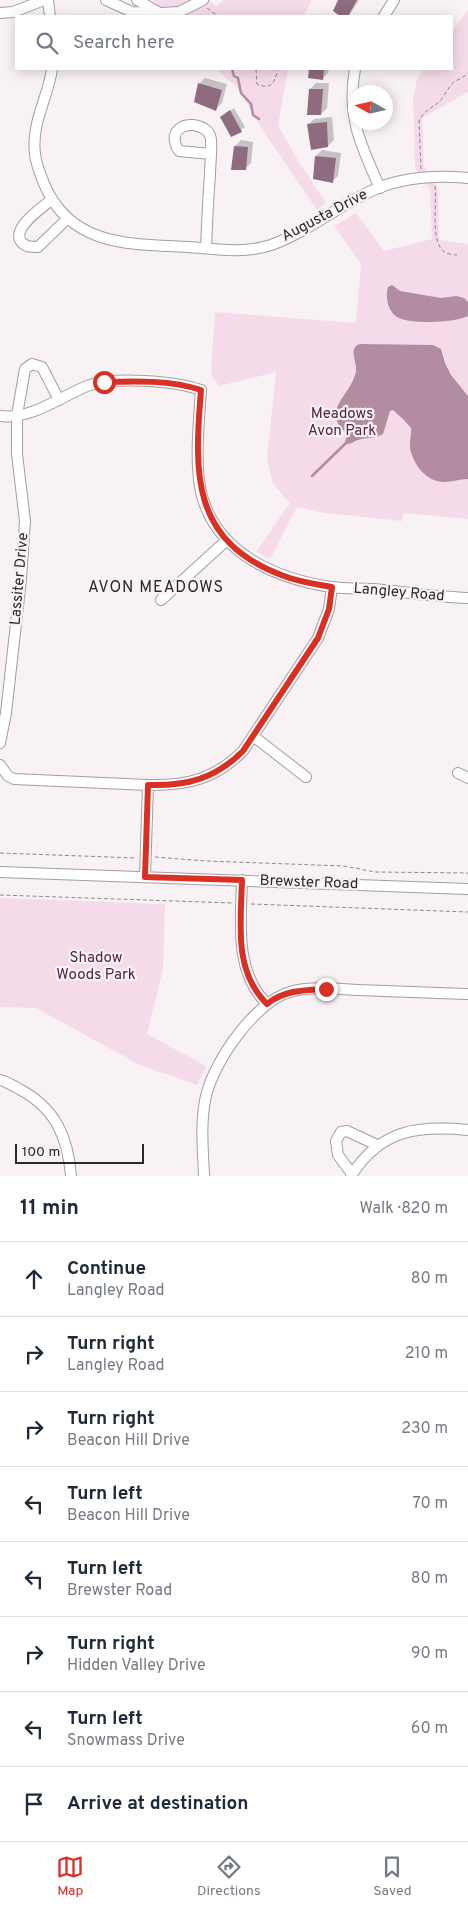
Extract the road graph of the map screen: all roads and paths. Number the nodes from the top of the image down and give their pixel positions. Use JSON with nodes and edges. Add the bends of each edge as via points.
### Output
{"nodes":[{"id":1,"x":44,"y":0,"type":"edge"},
{"id":2,"x":48,"y":0,"type":"edge"},
{"id":3,"x":106,"y":0,"type":"edge"},
{"id":4,"x":138,"y":0,"type":"edge"},
{"id":5,"x":394,"y":0,"type":"edge"},
{"id":6,"x":201,"y":1,"type":"edge"},
{"id":7,"x":0,"y":13,"type":"edge"},
{"id":8,"x":161,"y":13,"type":"junction"},
{"id":9,"x":50,"y":15,"type":"edge"},
{"id":10,"x":217,"y":15,"type":"edge"},
{"id":11,"x":385,"y":15,"type":"edge"},
{"id":12,"x":52,"y":70,"type":"edge"},
{"id":13,"x":256,"y":70,"type":"edge"},
{"id":14,"x":278,"y":70,"type":"edge"},
{"id":15,"x":356,"y":70,"type":"edge"},
{"id":16,"x":468,"y":73,"type":"edge"},
{"id":17,"x":211,"y":154,"type":"dead end"},
{"id":18,"x":427,"y":178,"type":"junction"},
{"id":19,"x":468,"y":178,"type":"edge"},
{"id":20,"x":380,"y":188,"type":"junction"},
{"id":21,"x":51,"y":200,"type":"junction"},
{"id":22,"x":67,"y":219,"type":"junction"},
{"id":23,"x":206,"y":248,"type":"junction"},
{"id":24,"x":457,"y":255,"type":"dead end"},
{"id":25,"x":59,"y":400,"type":"junction"},
{"id":26,"x":17,"y":415,"type":"junction"},
{"id":27,"x":0,"y":416,"type":"edge"},
{"id":28,"x":227,"y":540,"type":"junction"},
{"id":29,"x":332,"y":587,"type":"junction"},
{"id":30,"x":468,"y":598,"type":"edge"},
{"id":31,"x":161,"y":600,"type":"dead end"},
{"id":32,"x":253,"y":736,"type":"junction"},
{"id":33,"x":0,"y":743,"type":"edge"},
{"id":34,"x":0,"y":765,"type":"edge"},
{"id":35,"x":458,"y":773,"type":"dead end"},
{"id":36,"x":306,"y":777,"type":"dead end"},
{"id":37,"x":4,"y":778,"type":"edge"},
{"id":38,"x":468,"y":778,"type":"edge"},
{"id":39,"x":148,"y":785,"type":"junction"},
{"id":40,"x":0,"y":853,"type":"edge"},
{"id":41,"x":146,"y":858,"type":"junction"},
{"id":42,"x":0,"y":872,"type":"edge"},
{"id":43,"x":468,"y":873,"type":"edge"},
{"id":44,"x":145,"y":877,"type":"junction"},
{"id":45,"x":242,"y":880,"type":"junction"},
{"id":46,"x":468,"y":889,"type":"edge"},
{"id":47,"x":468,"y":994,"type":"edge"},
{"id":48,"x":267,"y":1004,"type":"junction"},
{"id":49,"x":0,"y":1080,"type":"edge"},
{"id":50,"x":468,"y":1130,"type":"edge"},
{"id":51,"x":377,"y":1145,"type":"junction"},
{"id":52,"x":351,"y":1175,"type":"edge"},
{"id":53,"x":71,"y":1176,"type":"edge"},
{"id":54,"x":204,"y":1176,"type":"edge"}],
"edges":[{"from":1,"to":7,"type":"street","via":[[27,8]]},
{"from":2,"to":9,"type":"street"},
{"from":3,"to":8,"type":"street","via":[[132,12]]},
{"from":4,"to":8,"type":"street"},
{"from":5,"to":11,"type":"street"},
{"from":6,"to":8,"type":"street","via":[[180,12]]},
{"from":6,"to":10,"type":"path"},
{"from":12,"to":21,"type":"street","name":"Augusta Drive","via":[[35,131],[34,154]]},
{"from":13,"to":14,"type":"path","via":[[257,84],[261,86],[272,85]]},
{"from":15,"to":20,"type":"street","via":[[351,94],[354,120],[360,145]]},
{"from":16,"to":18,"type":"path","via":[[452,83],[446,94],[419,121],[421,170]]},
{"from":17,"to":23,"type":"street"},
{"from":18,"to":19,"type":"street","name":"Augusta Drive"},
{"from":18,"to":20,"type":"street","name":"Augusta Drive"},
{"from":18,"to":24,"type":"path","via":[[435,182],[436,237],[442,250]]},
{"from":20,"to":23,"type":"street","name":"Augusta Drive","via":[[271,245],[231,251]]},
{"from":21,"to":22,"type":"street","name":"Augusta Drive"},
{"from":21,"to":22,"type":"street","via":[[22,225],[20,239],[30,247],[38,247]]},
{"from":22,"to":23,"type":"street","name":"Augusta Drive","via":[[106,239]]},
{"from":25,"to":26,"type":"street","name":"Langley Road"},
{"from":25,"to":26,"type":"street","via":[[42,367],[32,364],[25,369]]},
{"from":25,"to":28,"type":"street","name":"Langley Road","via":[[104,382],[159,383],[201,390],[200,482],[207,508]]},
{"from":26,"to":27,"type":"street","name":"Langley Road"},
{"from":26,"to":33,"type":"street","name":"Lassiter Drive","via":[[17,454],[25,521],[6,713]]},
{"from":28,"to":29,"type":"street","name":"Langley Road","via":[[259,566],[285,577]]},
{"from":28,"to":31,"type":"street"},
{"from":29,"to":30,"type":"street","name":"Langley Road"},
{"from":29,"to":32,"type":"street","via":[[329,609],[318,638]]},
{"from":32,"to":36,"type":"street"},
{"from":32,"to":39,"type":"street","via":[[230,764],[217,772],[183,783]]},
{"from":34,"to":37,"type":"street"},
{"from":35,"to":38,"type":"street"},
{"from":37,"to":39,"type":"street"},
{"from":39,"to":41,"type":"street"},
{"from":40,"to":41,"type":"path"},
{"from":41,"to":43,"type":"path","via":[[344,866],[375,872]]},
{"from":41,"to":44,"type":"street"},
{"from":42,"to":44,"type":"street","name":"Brewster Road"},
{"from":44,"to":45,"type":"street","name":"Brewster Road"},
{"from":45,"to":46,"type":"street","name":"Brewster Road"},
{"from":45,"to":48,"type":"street","via":[[240,940],[243,957],[250,978]]},
{"from":47,"to":48,"type":"street","via":[[326,989],[294,991]]},
{"from":48,"to":54,"type":"street","via":[[242,1029],[206,1095]]},
{"from":49,"to":53,"type":"street","via":[[38,1100],[49,1113],[67,1145]]},
{"from":50,"to":51,"type":"street","via":[[413,1130]]},
{"from":51,"to":52,"type":"street"},
{"from":51,"to":52,"type":"street","via":[[347,1131],[341,1132],[336,1141],[338,1155]]}]}
